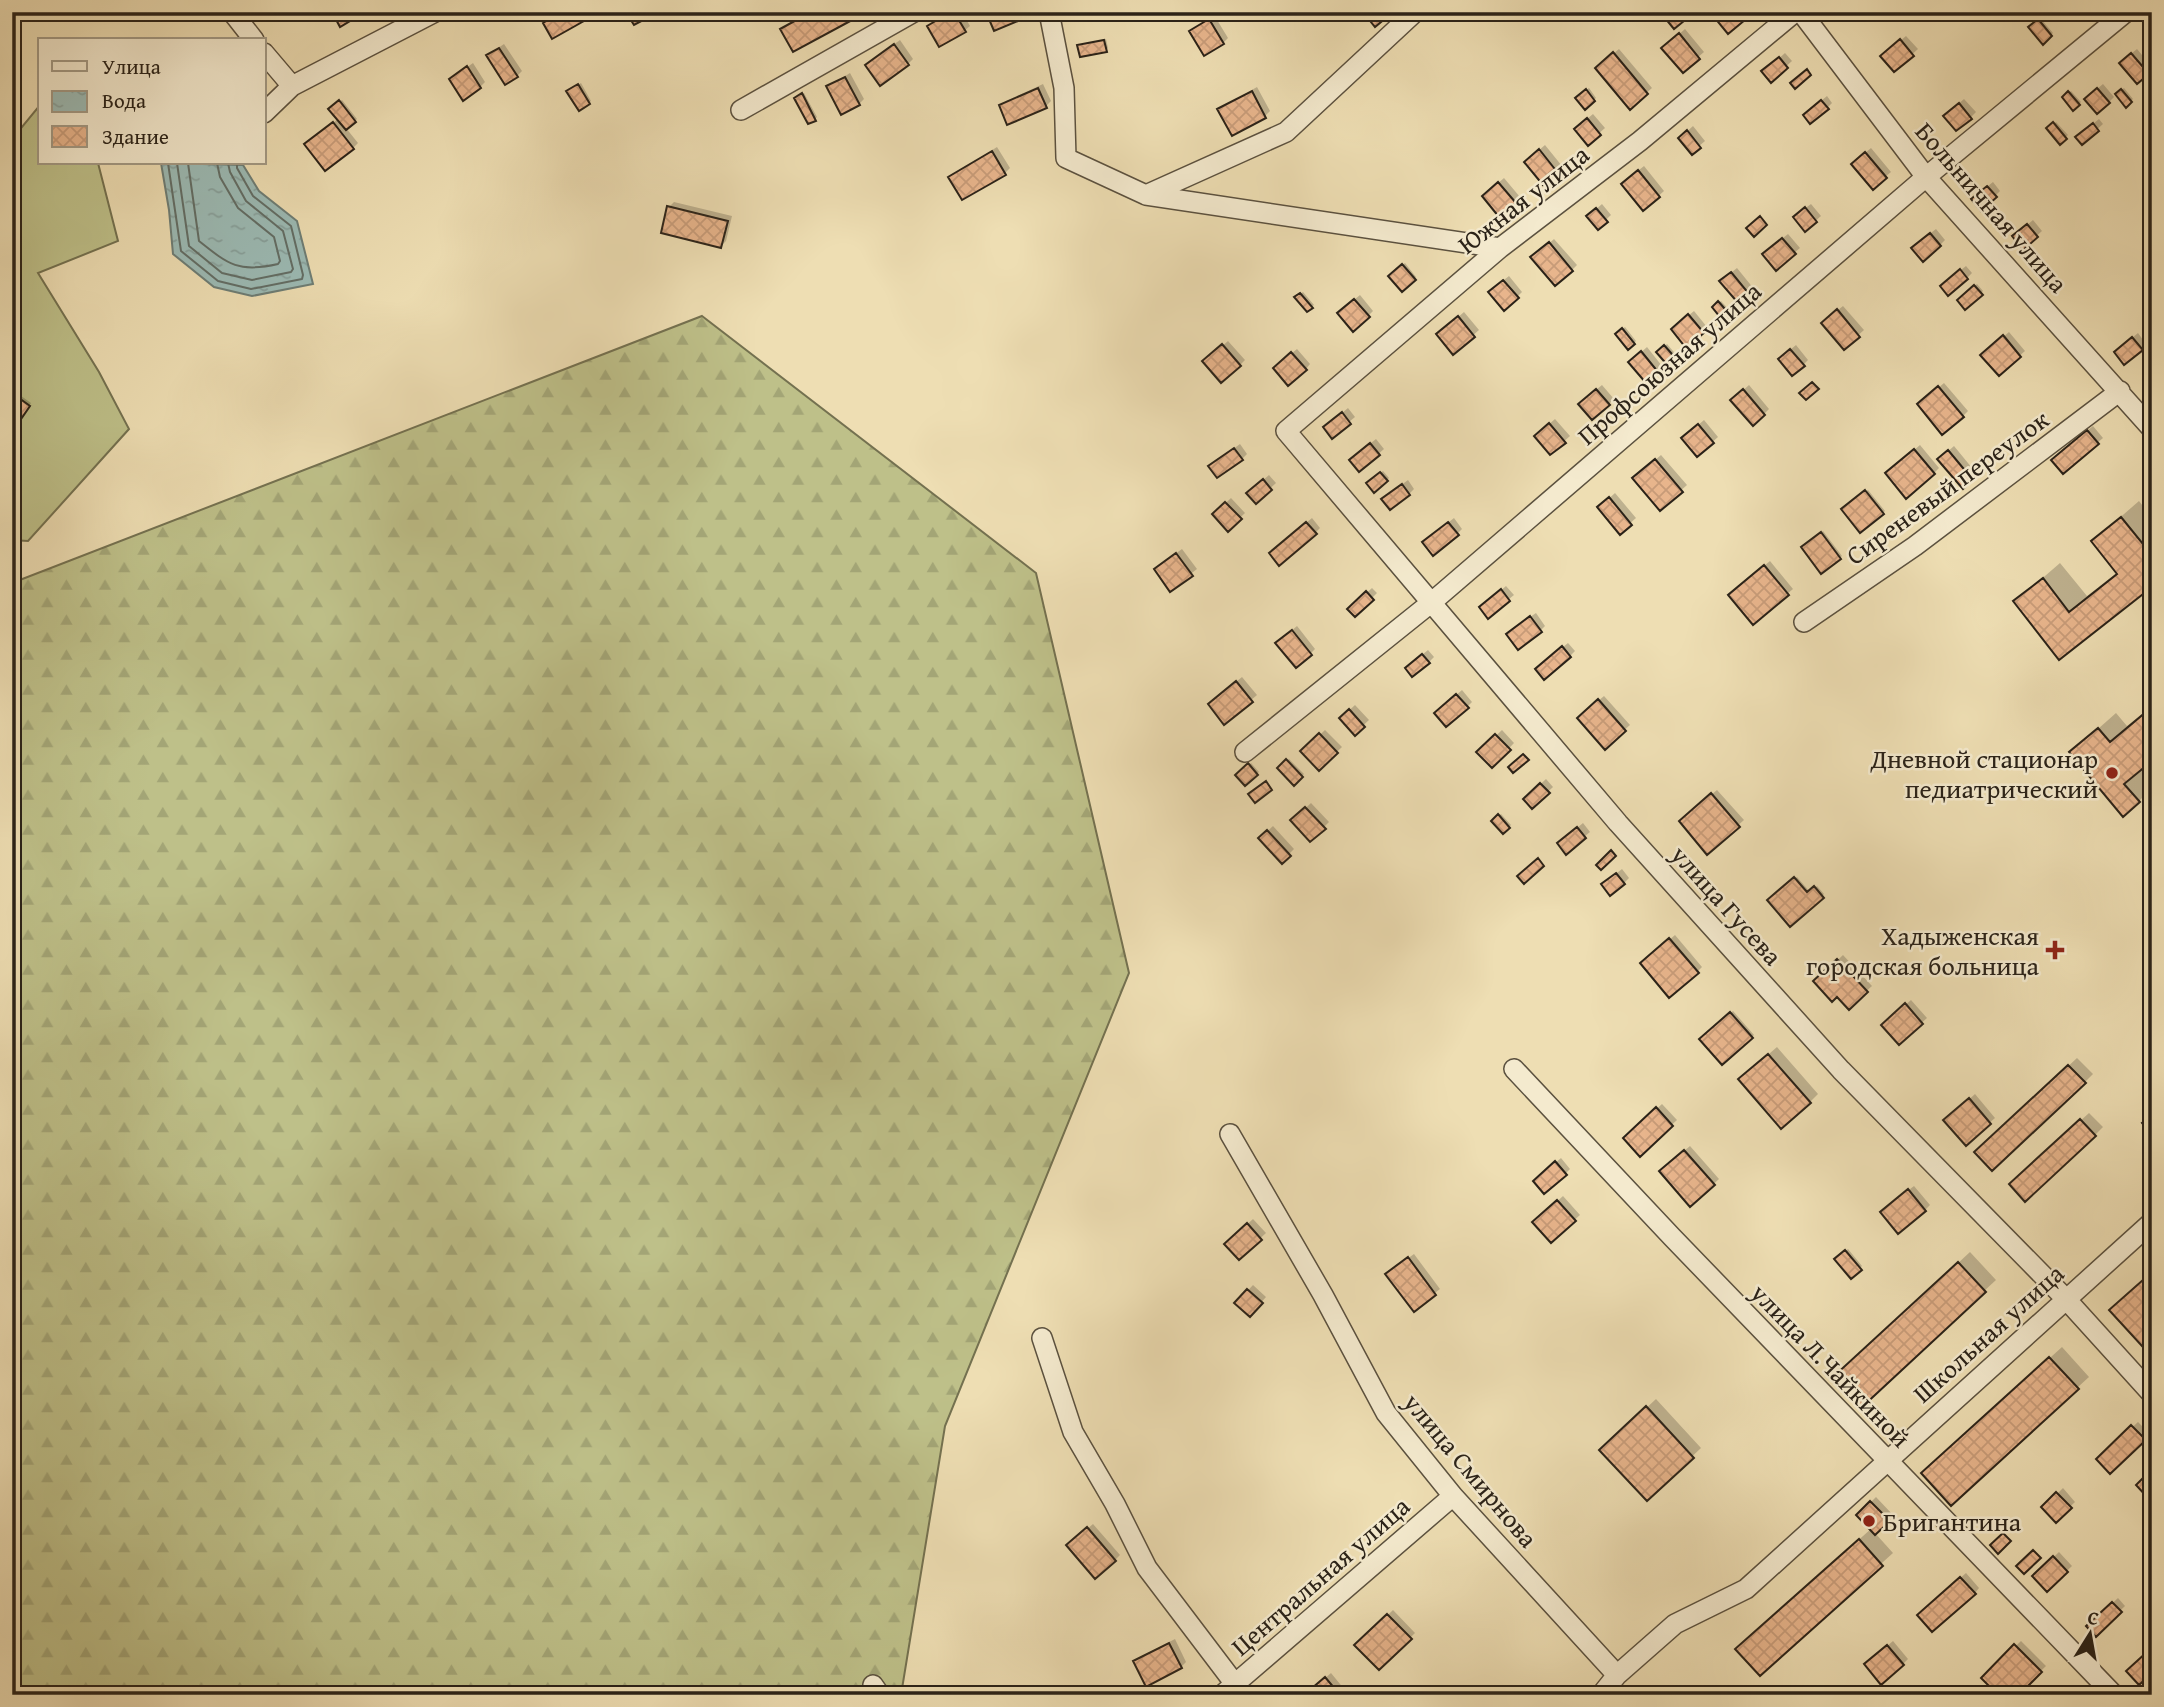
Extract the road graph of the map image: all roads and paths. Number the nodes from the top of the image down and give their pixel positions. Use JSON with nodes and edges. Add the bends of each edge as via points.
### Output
{"nodes":[{"id":1,"x":232,"y":12,"type":"edge"},
{"id":2,"x":435,"y":12,"type":"edge"},
{"id":3,"x":914,"y":12,"type":"edge"},
{"id":4,"x":1049,"y":12,"type":"edge"},
{"id":5,"x":1415,"y":12,"type":"edge"},
{"id":6,"x":1795,"y":12,"type":"edge"},
{"id":7,"x":1801,"y":12,"type":"edge"},
{"id":8,"x":2126,"y":12,"type":"edge"},
{"id":9,"x":252,"y":38,"type":"edge"},
{"id":10,"x":266,"y":55,"type":"edge"},
{"id":11,"x":292,"y":86,"type":"junction"},
{"id":12,"x":741,"y":110,"type":"dead end"},
{"id":13,"x":266,"y":111,"type":"edge"},
{"id":14,"x":1926,"y":177,"type":"junction"},
{"id":15,"x":1146,"y":195,"type":"junction"},
{"id":16,"x":1500,"y":248,"type":"junction"},
{"id":17,"x":2119,"y":391,"type":"junction"},
{"id":18,"x":2152,"y":429,"type":"edge"},
{"id":19,"x":1286,"y":431,"type":"joint"},
{"id":20,"x":1433,"y":602,"type":"junction"},
{"id":21,"x":1804,"y":622,"type":"dead end"},
{"id":22,"x":1245,"y":752,"type":"dead end"},
{"id":23,"x":1514,"y":1069,"type":"dead end"},
{"id":24,"x":1230,"y":1134,"type":"dead end"},
{"id":25,"x":2152,"y":1222,"type":"edge"},
{"id":26,"x":2065,"y":1298,"type":"junction"},
{"id":27,"x":1042,"y":1338,"type":"dead end"},
{"id":28,"x":2152,"y":1394,"type":"edge"},
{"id":29,"x":1886,"y":1460,"type":"junction"},
{"id":30,"x":1453,"y":1496,"type":"junction"},
{"id":31,"x":1616,"y":1675,"type":"junction"},
{"id":32,"x":1228,"y":1689,"type":"edge"},
{"id":33,"x":1601,"y":1695,"type":"edge"},
{"id":34,"x":2114,"y":1695,"type":"edge"}],
"edges":[{"from":1,"to":9,"type":"street"},
{"from":2,"to":11,"type":"street"},
{"from":3,"to":12,"type":"street"},
{"from":4,"to":15,"type":"street","via":[[1064,88],[1066,159]]},
{"from":5,"to":15,"type":"street","via":[[1286,132]]},
{"from":6,"to":16,"type":"street","name":"Южная улица","via":[[1640,141]]},
{"from":7,"to":14,"type":"street","name":"Больничная улица"},
{"from":8,"to":14,"type":"street","name":"Профсоюзная улица"},
{"from":10,"to":11,"type":"street"},
{"from":11,"to":13,"type":"street"},
{"from":14,"to":17,"type":"street","name":"Больничная улица"},
{"from":14,"to":20,"type":"street","name":"Профсоюзная улица"},
{"from":15,"to":16,"type":"street"},
{"from":16,"to":19,"type":"street","name":"Южная улица"},
{"from":17,"to":18,"type":"street","name":"Больничная улица"},
{"from":17,"to":21,"type":"street","name":"Сиреневый переулок","via":[[1915,546]]},
{"from":19,"to":20,"type":"street","name":"улица Гусева"},
{"from":20,"to":22,"type":"street","name":"Профсоюзная улица"},
{"from":20,"to":26,"type":"street","name":"улица Гусева","via":[[1618,823],[1840,1070]]},
{"from":23,"to":29,"type":"street","name":"улица Л.Чайкиной"},
{"from":24,"to":30,"type":"street","name":"улица Смирнова","via":[[1386,1413]]},
{"from":25,"to":26,"type":"street","name":"Школьная улица"},
{"from":26,"to":28,"type":"street","name":"улица Гусева"},
{"from":26,"to":29,"type":"street","name":"Школьная улица"},
{"from":27,"to":32,"type":"street","via":[[1073,1432],[1147,1568]]},
{"from":29,"to":31,"type":"street","name":"Школьная улица","via":[[1746,1589],[1675,1624]]},
{"from":29,"to":34,"type":"street","name":"улица Л.Чайкиной"},
{"from":30,"to":31,"type":"street","name":"улица Смирнова"},
{"from":30,"to":32,"type":"street","name":"Центральная улица"},
{"from":31,"to":33,"type":"street","name":"Школьная улица"}]}
